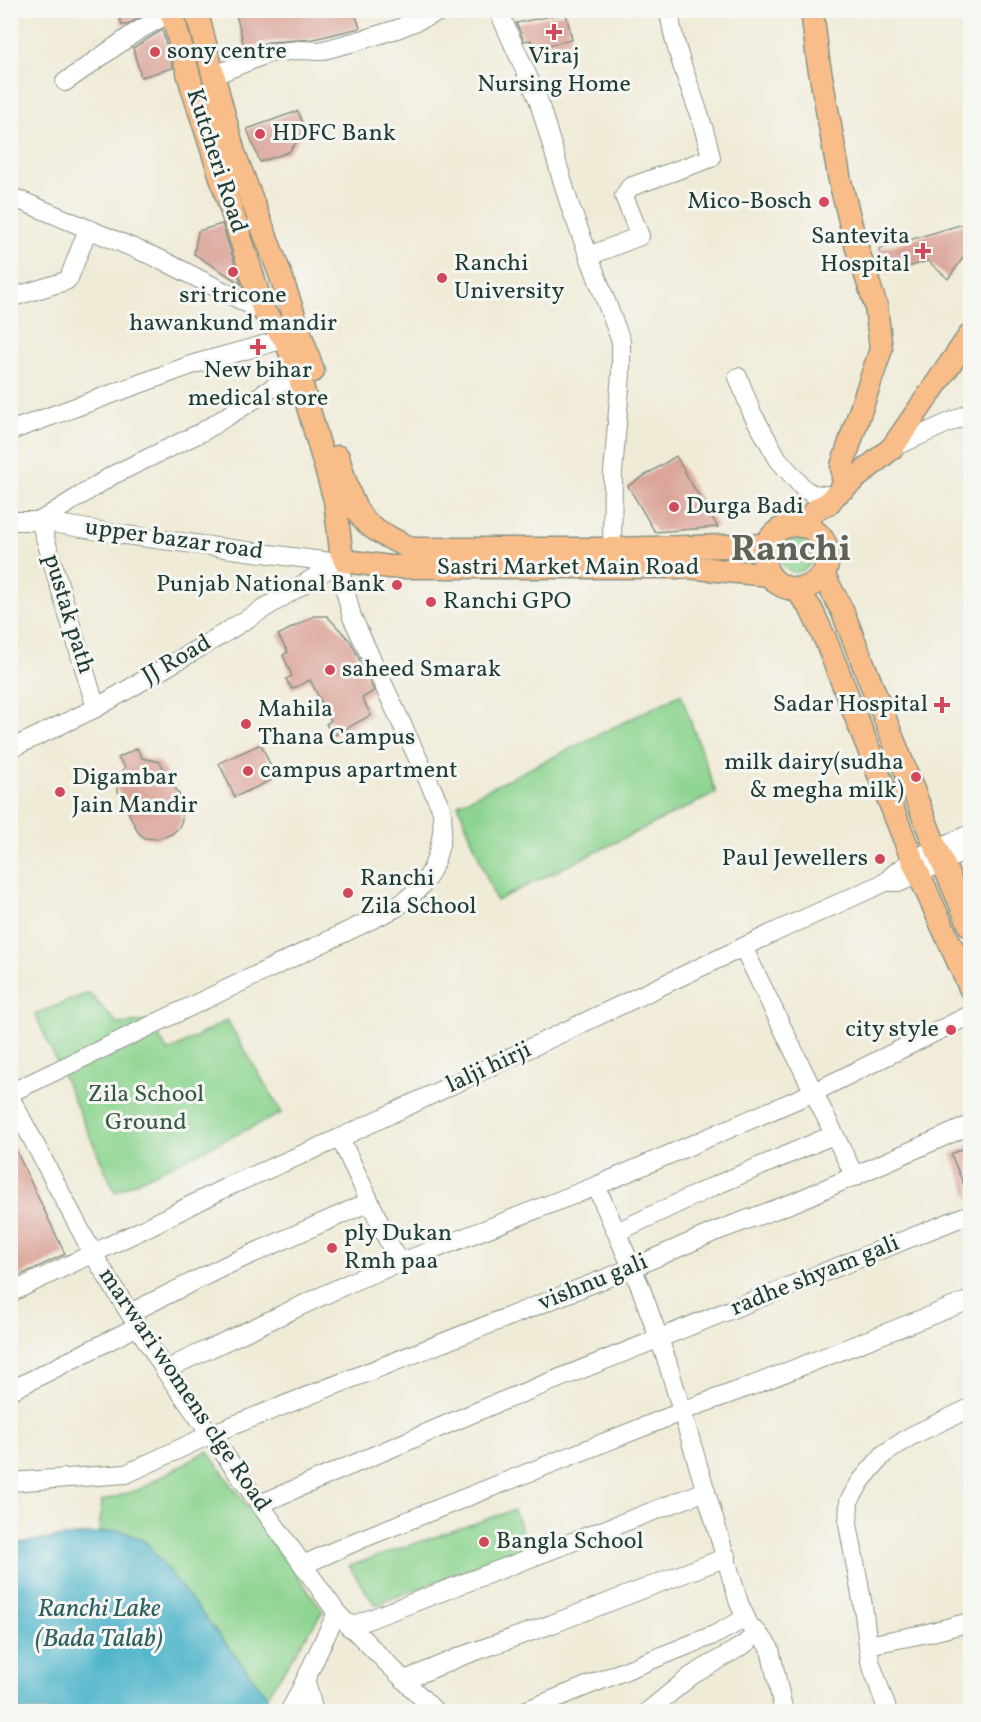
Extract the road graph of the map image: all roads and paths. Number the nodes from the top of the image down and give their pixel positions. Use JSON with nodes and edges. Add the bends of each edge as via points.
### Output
{"nodes":[{"id":1,"x":196,"y":10,"type":"edge"},
{"id":2,"x":444,"y":10,"type":"edge"},
{"id":3,"x":509,"y":10,"type":"edge"},
{"id":4,"x":669,"y":10,"type":"edge"},
{"id":5,"x":812,"y":10,"type":"edge"},
{"id":6,"x":171,"y":11,"type":"edge"},
{"id":7,"x":498,"y":11,"type":"edge"},
{"id":8,"x":212,"y":76,"type":"junction"},
{"id":9,"x":65,"y":82,"type":"dead end"},
{"id":10,"x":10,"y":196,"type":"edge"},
{"id":11,"x":88,"y":229,"type":"junction"},
{"id":12,"x":589,"y":256,"type":"junction"},
{"id":13,"x":10,"y":298,"type":"edge"},
{"id":14,"x":264,"y":312,"type":"junction"},
{"id":15,"x":970,"y":335,"type":"edge"},
{"id":16,"x":285,"y":339,"type":"junction"},
{"id":17,"x":298,"y":372,"type":"junction"},
{"id":18,"x":738,"y":378,"type":"dead end"},
{"id":19,"x":970,"y":413,"type":"edge"},
{"id":20,"x":10,"y":431,"type":"edge"},
{"id":21,"x":892,"y":448,"type":"junction"},
{"id":22,"x":836,"y":496,"type":"junction"},
{"id":23,"x":40,"y":521,"type":"junction"},
{"id":24,"x":13,"y":523,"type":"edge"},
{"id":25,"x":800,"y":526,"type":"junction"},
{"id":26,"x":825,"y":542,"type":"junction"},
{"id":27,"x":766,"y":545,"type":"junction"},
{"id":28,"x":612,"y":549,"type":"junction"},
{"id":29,"x":341,"y":561,"type":"junction"},
{"id":30,"x":823,"y":574,"type":"junction"},
{"id":31,"x":769,"y":575,"type":"junction"},
{"id":32,"x":796,"y":589,"type":"junction"},
{"id":33,"x":96,"y":708,"type":"junction"},
{"id":34,"x":10,"y":749,"type":"edge"},
{"id":35,"x":970,"y":834,"type":"edge"},
{"id":36,"x":970,"y":849,"type":"edge"},
{"id":37,"x":940,"y":856,"type":"junction"},
{"id":38,"x":916,"y":867,"type":"junction"},
{"id":39,"x":970,"y":927,"type":"edge"},
{"id":40,"x":743,"y":947,"type":"junction"},
{"id":41,"x":970,"y":988,"type":"edge"},
{"id":42,"x":970,"y":1015,"type":"edge"},
{"id":43,"x":812,"y":1093,"type":"junction"},
{"id":44,"x":10,"y":1095,"type":"edge"},
{"id":45,"x":970,"y":1125,"type":"edge"},
{"id":46,"x":834,"y":1135,"type":"junction"},
{"id":47,"x":340,"y":1138,"type":"junction"},
{"id":48,"x":855,"y":1177,"type":"junction"},
{"id":49,"x":596,"y":1186,"type":"junction"},
{"id":50,"x":369,"y":1202,"type":"junction"},
{"id":51,"x":970,"y":1214,"type":"edge"},
{"id":52,"x":617,"y":1232,"type":"junction"},
{"id":53,"x":93,"y":1254,"type":"junction"},
{"id":54,"x":399,"y":1264,"type":"junction"},
{"id":55,"x":632,"y":1268,"type":"junction"},
{"id":56,"x":10,"y":1293,"type":"edge"},
{"id":57,"x":970,"y":1300,"type":"edge"},
{"id":58,"x":134,"y":1319,"type":"junction"},
{"id":59,"x":660,"y":1339,"type":"junction"},
{"id":60,"x":166,"y":1372,"type":"junction"},
{"id":61,"x":10,"y":1391,"type":"edge"},
{"id":62,"x":970,"y":1408,"type":"edge"},
{"id":63,"x":682,"y":1412,"type":"junction"},
{"id":64,"x":212,"y":1434,"type":"junction"},
{"id":65,"x":10,"y":1482,"type":"edge"},
{"id":66,"x":706,"y":1491,"type":"junction"},
{"id":67,"x":260,"y":1504,"type":"junction"},
{"id":68,"x":727,"y":1557,"type":"junction"},
{"id":69,"x":303,"y":1565,"type":"junction"},
{"id":70,"x":337,"y":1613,"type":"junction"},
{"id":71,"x":746,"y":1618,"type":"junction"},
{"id":72,"x":970,"y":1622,"type":"edge"},
{"id":73,"x":349,"y":1627,"type":"junction"},
{"id":74,"x":758,"y":1633,"type":"junction"},
{"id":75,"x":868,"y":1645,"type":"junction"},
{"id":76,"x":405,"y":1680,"type":"junction"},
{"id":77,"x":306,"y":1682,"type":"junction"},
{"id":78,"x":289,"y":1712,"type":"edge"},
{"id":79,"x":314,"y":1712,"type":"edge"},
{"id":80,"x":436,"y":1712,"type":"edge"},
{"id":81,"x":522,"y":1712,"type":"edge"},
{"id":82,"x":647,"y":1712,"type":"edge"},
{"id":83,"x":784,"y":1712,"type":"edge"},
{"id":84,"x":888,"y":1712,"type":"edge"}],
"edges":[{"from":1,"to":8,"type":"main road"},
{"from":2,"to":8,"type":"street","via":[[408,26],[320,51],[269,53]]},
{"from":3,"to":7,"type":"street"},
{"from":4,"to":12,"type":"street","via":[[711,158],[630,187],[624,196],[640,236]]},
{"from":5,"to":22,"type":"main road","via":[[840,182],[876,306],[881,349],[842,466]]},
{"from":6,"to":9,"type":"street"},
{"from":6,"to":14,"type":"main road","name":"Kutcheri Road"},
{"from":7,"to":12,"type":"street","via":[[538,99]]},
{"from":8,"to":28,"type":"main road","via":[[234,153],[314,374],[346,484],[363,520],[412,549]]},
{"from":10,"to":11,"type":"street"},
{"from":11,"to":13,"type":"street","via":[[66,281]]},
{"from":11,"to":14,"type":"street","via":[[162,260]]},
{"from":12,"to":28,"type":"street","via":[[621,341]]},
{"from":14,"to":16,"type":"main road","name":"Kutcheri Road"},
{"from":15,"to":21,"type":"main road"},
{"from":16,"to":17,"type":"main road","name":"Kutcheri Road"},
{"from":16,"to":20,"type":"street","via":[[194,364]]},
{"from":17,"to":23,"type":"street","via":[[202,432],[113,475]]},
{"from":17,"to":29,"type":"main road","name":"Kutcheri Road","via":[[335,500]]},
{"from":18,"to":22,"type":"street","via":[[778,459],[804,489]]},
{"from":19,"to":21,"type":"street"},
{"from":21,"to":22,"type":"main road"},
{"from":22,"to":25,"type":"main road"},
{"from":22,"to":26,"type":"main road"},
{"from":23,"to":24,"type":"street","name":"upper bazar road"},
{"from":23,"to":29,"type":"street","name":"upper bazar road"},
{"from":23,"to":33,"type":"street","name":"pustak path"},
{"from":25,"to":26,"type":"main road"},
{"from":25,"to":27,"type":"main road","via":[[780,530]]},
{"from":26,"to":30,"type":"main road","via":[[828,553]]},
{"from":27,"to":28,"type":"main road"},
{"from":27,"to":31,"type":"main road","via":[[765,566]]},
{"from":29,"to":31,"type":"main road","name":"Sastri Market Main Road","via":[[428,567],[687,567]]},
{"from":29,"to":33,"type":"street","name":"JJ Road"},
{"from":29,"to":44,"type":"street","via":[[352,617],[441,808],[444,821],[437,855],[423,884],[396,908]]},
{"from":30,"to":32,"type":"main road","via":[[816,582]]},
{"from":30,"to":37,"type":"main road","via":[[842,609]]},
{"from":31,"to":32,"type":"main road","via":[[777,583]]},
{"from":32,"to":38,"type":"main road","via":[[826,640]]},
{"from":33,"to":34,"type":"street","name":"JJ Road"},
{"from":35,"to":37,"type":"street"},
{"from":36,"to":37,"type":"street"},
{"from":37,"to":38,"type":"street","name":"lalji hirji"},
{"from":37,"to":39,"type":"main road"},
{"from":38,"to":40,"type":"street","name":"lalji hirji","via":[[900,882],[885,882]]},
{"from":38,"to":41,"type":"main road"},
{"from":40,"to":43,"type":"street"},
{"from":40,"to":47,"type":"street","name":"lalji hirji"},
{"from":42,"to":43,"type":"street"},
{"from":43,"to":46,"type":"street"},
{"from":43,"to":49,"type":"street"},
{"from":44,"to":53,"type":"street","name":"marwari womens clge Road"},
{"from":45,"to":48,"type":"street","name":"vishnu gali"},
{"from":46,"to":48,"type":"street"},
{"from":46,"to":52,"type":"street"},
{"from":47,"to":50,"type":"street"},
{"from":47,"to":53,"type":"street","name":"lalji hirji","via":[[227,1186]]},
{"from":48,"to":55,"type":"street","name":"vishnu gali"},
{"from":49,"to":52,"type":"street"},
{"from":49,"to":54,"type":"street"},
{"from":50,"to":54,"type":"street"},
{"from":50,"to":58,"type":"street","via":[[227,1265]]},
{"from":51,"to":59,"type":"street","name":"radhe shyam gali"},
{"from":52,"to":55,"type":"street"},
{"from":53,"to":56,"type":"street","name":"lalji hirji"},
{"from":53,"to":58,"type":"street","name":"marwari womens clge Road"},
{"from":54,"to":60,"type":"street","via":[[310,1300]]},
{"from":55,"to":59,"type":"street"},
{"from":55,"to":64,"type":"street","name":"vishnu gali"},
{"from":57,"to":63,"type":"street"},
{"from":58,"to":60,"type":"street","name":"marwari womens clge Road"},
{"from":58,"to":61,"type":"street"},
{"from":59,"to":63,"type":"street"},
{"from":59,"to":67,"type":"street","name":"radhe shyam gali","via":[[489,1406]]},
{"from":60,"to":64,"type":"street","name":"marwari womens clge Road"},
{"from":62,"to":75,"type":"street","via":[[891,1449],[866,1474],[849,1501],[848,1524]]},
{"from":63,"to":66,"type":"street"},
{"from":63,"to":69,"type":"street"},
{"from":64,"to":65,"type":"street","name":"vishnu gali","via":[[126,1474]]},
{"from":64,"to":67,"type":"street","name":"marwari womens clge Road"},
{"from":66,"to":68,"type":"street"},
{"from":66,"to":73,"type":"street"},
{"from":67,"to":69,"type":"street","name":"marwari womens clge Road"},
{"from":68,"to":71,"type":"street"},
{"from":68,"to":76,"type":"street"},
{"from":69,"to":70,"type":"street","name":"marwari womens clge Road"},
{"from":70,"to":73,"type":"street","name":"marwari womens clge Road"},
{"from":70,"to":77,"type":"street"},
{"from":71,"to":74,"type":"street"},
{"from":71,"to":81,"type":"street","via":[[708,1638]]},
{"from":72,"to":75,"type":"street"},
{"from":73,"to":76,"type":"street","name":"marwari womens clge Road"},
{"from":74,"to":82,"type":"street","via":[[691,1676]]},
{"from":74,"to":83,"type":"street","via":[[773,1657]]},
{"from":75,"to":84,"type":"street"},
{"from":76,"to":80,"type":"street","name":"marwari womens clge Road"},
{"from":77,"to":78,"type":"street"},
{"from":77,"to":79,"type":"street"}]}
